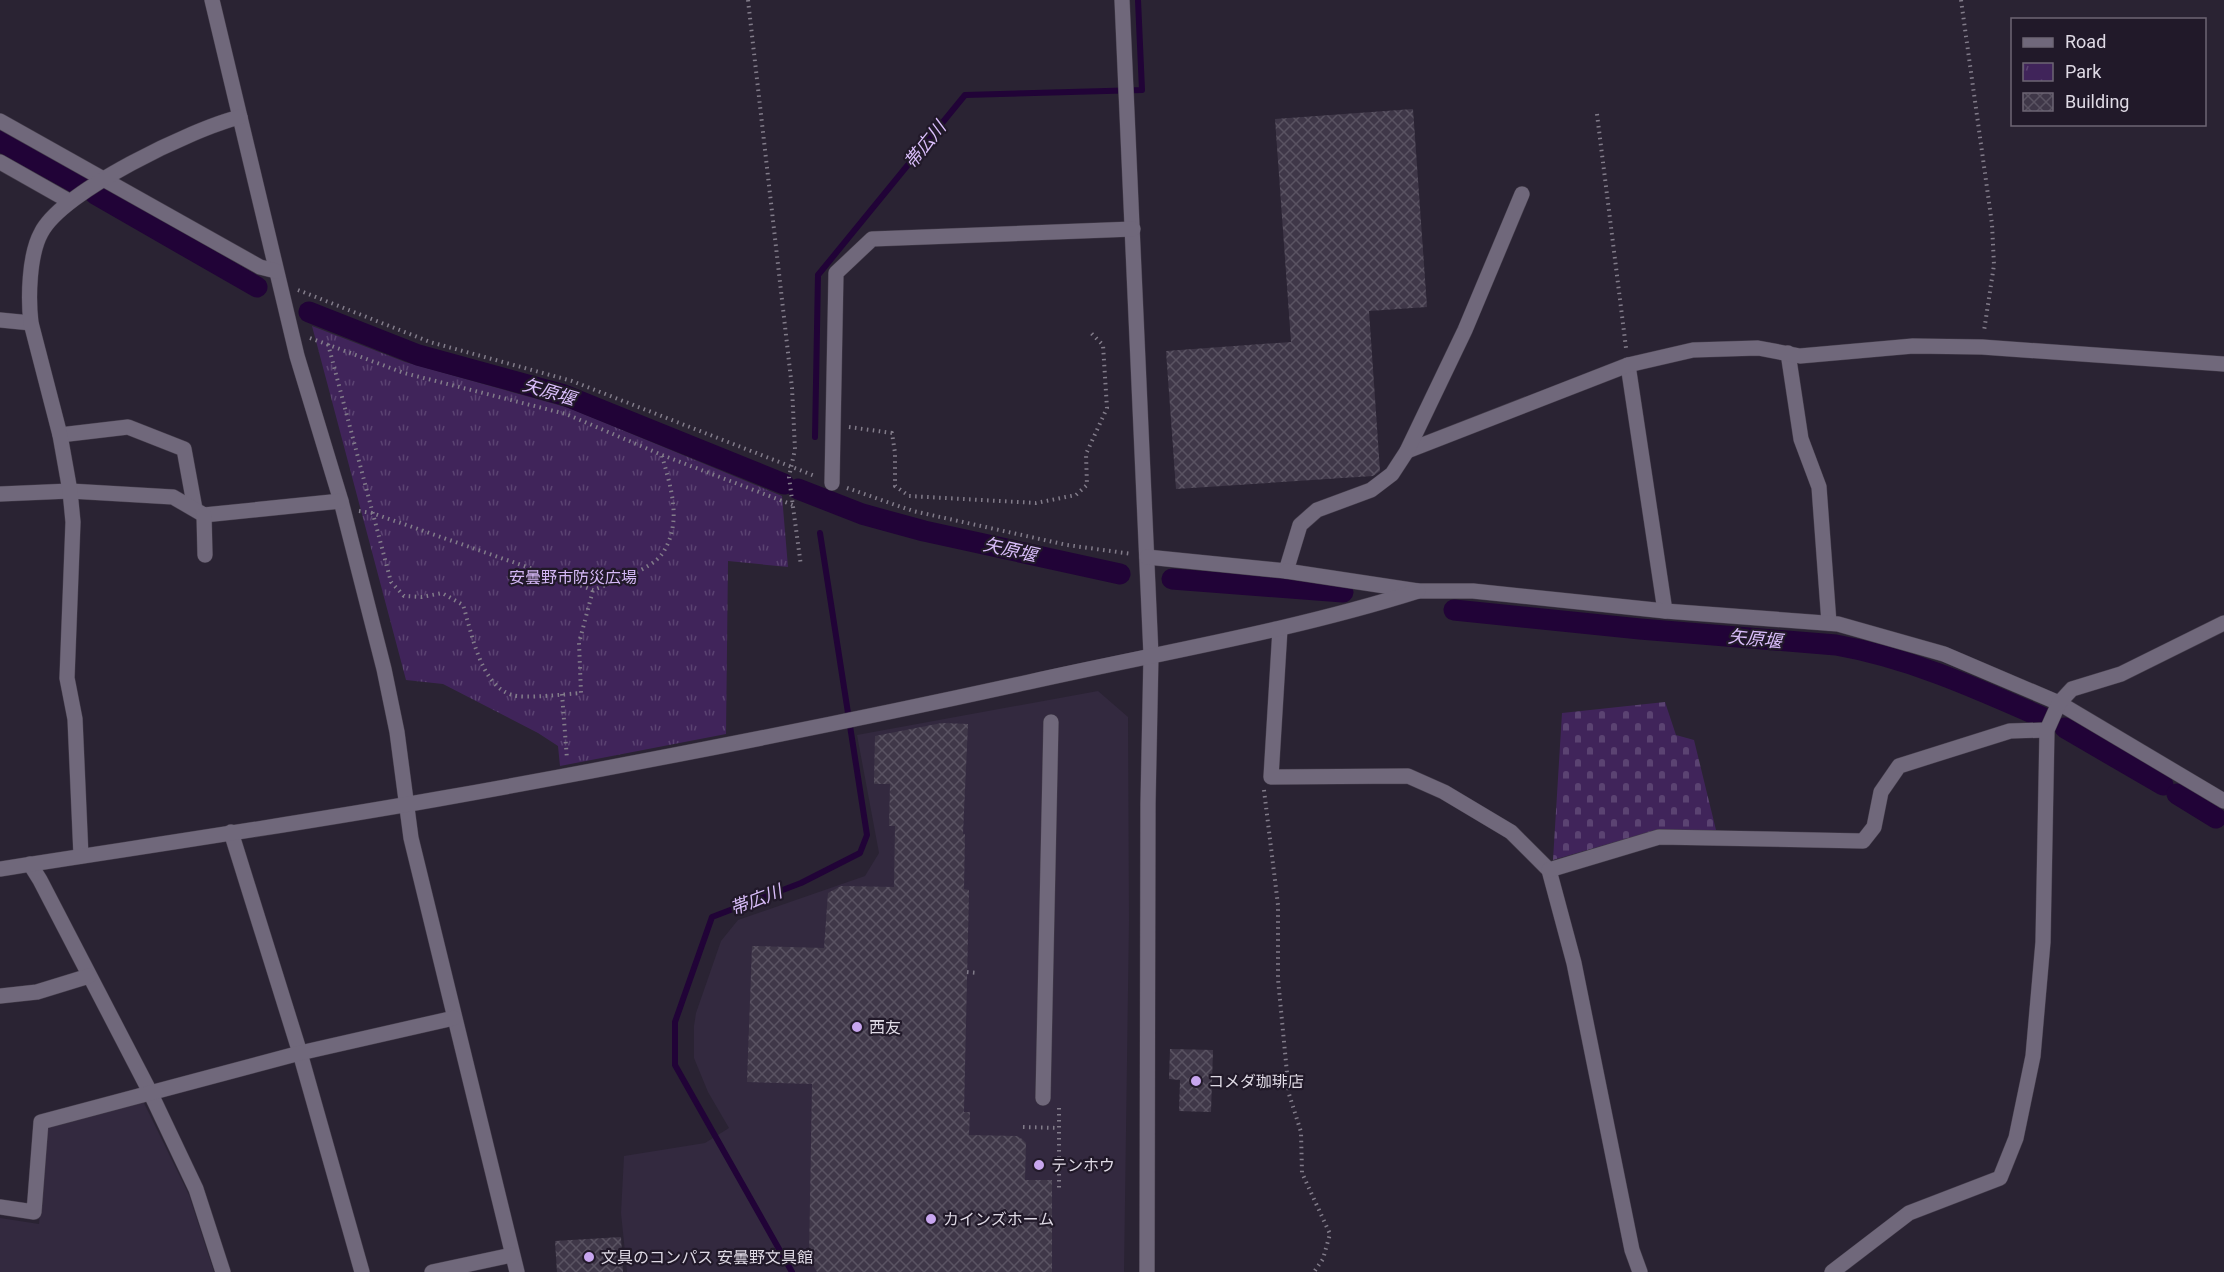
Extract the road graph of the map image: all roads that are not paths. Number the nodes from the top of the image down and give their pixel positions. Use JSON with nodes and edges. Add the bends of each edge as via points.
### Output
{"nodes":[{"id":1,"x":212,"y":0,"type":"edge"},
{"id":2,"x":1122,"y":0,"type":"edge"},
{"id":3,"x":240,"y":117,"type":"junction"},
{"id":4,"x":0,"y":122,"type":"edge"},
{"id":5,"x":0,"y":162,"type":"edge"},
{"id":6,"x":105,"y":179,"type":"junction"},
{"id":7,"x":1522,"y":195,"type":"dead end"},
{"id":8,"x":69,"y":201,"type":"junction"},
{"id":9,"x":1133,"y":229,"type":"junction"},
{"id":10,"x":276,"y":271,"type":"junction"},
{"id":11,"x":0,"y":320,"type":"edge"},
{"id":12,"x":31,"y":323,"type":"junction"},
{"id":13,"x":1788,"y":353,"type":"junction"},
{"id":14,"x":2224,"y":364,"type":"edge"},
{"id":15,"x":1628,"y":365,"type":"junction"},
{"id":16,"x":60,"y":435,"type":"junction"},
{"id":17,"x":1407,"y":451,"type":"junction"},
{"id":18,"x":832,"y":483,"type":"road end"},
{"id":19,"x":70,"y":491,"type":"junction"},
{"id":20,"x":0,"y":494,"type":"edge"},
{"id":21,"x":341,"y":501,"type":"junction"},
{"id":22,"x":199,"y":512,"type":"junction"},
{"id":23,"x":205,"y":555,"type":"dead end"},
{"id":24,"x":1147,"y":556,"type":"junction"},
{"id":25,"x":1286,"y":571,"type":"junction"},
{"id":26,"x":1418,"y":591,"type":"junction"},
{"id":27,"x":1665,"y":611,"type":"junction"},
{"id":28,"x":1829,"y":623,"type":"junction"},
{"id":29,"x":2224,"y":623,"type":"edge"},
{"id":30,"x":1280,"y":629,"type":"junction"},
{"id":31,"x":1151,"y":655,"type":"junction"},
{"id":32,"x":2059,"y":703,"type":"junction"},
{"id":33,"x":1051,"y":722,"type":"dead end"},
{"id":34,"x":2047,"y":730,"type":"junction"},
{"id":35,"x":2224,"y":801,"type":"edge"},
{"id":36,"x":406,"y":804,"type":"junction"},
{"id":37,"x":231,"y":832,"type":"junction"},
{"id":38,"x":81,"y":856,"type":"junction"},
{"id":39,"x":30,"y":864,"type":"junction"},
{"id":40,"x":0,"y":869,"type":"edge"},
{"id":41,"x":1549,"y":870,"type":"junction"},
{"id":42,"x":89,"y":976,"type":"junction"},
{"id":43,"x":0,"y":996,"type":"edge"},
{"id":44,"x":454,"y":1018,"type":"junction"},
{"id":45,"x":300,"y":1053,"type":"junction"},
{"id":46,"x":150,"y":1092,"type":"junction"},
{"id":47,"x":1043,"y":1098,"type":"dead end"},
{"id":48,"x":0,"y":1207,"type":"edge"},
{"id":49,"x":512,"y":1254,"type":"junction"},
{"id":50,"x":223,"y":1272,"type":"edge"},
{"id":51,"x":362,"y":1272,"type":"edge"},
{"id":52,"x":432,"y":1272,"type":"edge"},
{"id":53,"x":517,"y":1272,"type":"edge"},
{"id":54,"x":1147,"y":1272,"type":"edge"},
{"id":55,"x":1640,"y":1272,"type":"edge"},
{"id":56,"x":1832,"y":1272,"type":"edge"}],
"edges":[{"from":1,"to":3,"type":"street"},
{"from":2,"to":9,"type":"street"},
{"from":3,"to":6,"type":"street","via":[[157,150]]},
{"from":3,"to":10,"type":"street"},
{"from":4,"to":6,"type":"street"},
{"from":5,"to":8,"type":"street"},
{"from":6,"to":8,"type":"street"},
{"from":6,"to":10,"type":"street","via":[[260,267]]},
{"from":7,"to":17,"type":"street","via":[[1465,330]]},
{"from":8,"to":12,"type":"street","via":[[48,220],[34,250]]},
{"from":9,"to":18,"type":"street","via":[[872,239],[836,273]]},
{"from":9,"to":24,"type":"street"},
{"from":10,"to":21,"type":"street"},
{"from":11,"to":12,"type":"street"},
{"from":12,"to":16,"type":"street"},
{"from":13,"to":14,"type":"street","via":[[1800,356],[1913,346],[1982,347]]},
{"from":13,"to":15,"type":"street","via":[[1758,348],[1693,350]]},
{"from":13,"to":28,"type":"street","via":[[1801,439],[1819,487]]},
{"from":15,"to":17,"type":"street"},
{"from":15,"to":27,"type":"street"},
{"from":16,"to":19,"type":"street"},
{"from":16,"to":22,"type":"street","via":[[128,427],[184,449]]},
{"from":17,"to":25,"type":"street","via":[[1392,474],[1371,490],[1317,510],[1300,525]]},
{"from":19,"to":20,"type":"street"},
{"from":19,"to":22,"type":"street","via":[[173,497]]},
{"from":19,"to":38,"type":"street","via":[[73,522],[67,678],[75,719]]},
{"from":21,"to":22,"type":"street"},
{"from":21,"to":36,"type":"street","via":[[384,669]]},
{"from":22,"to":23,"type":"street"},
{"from":24,"to":25,"type":"street"},
{"from":24,"to":31,"type":"street"},
{"from":25,"to":26,"type":"street"},
{"from":26,"to":27,"type":"street","via":[[1473,591]]},
{"from":26,"to":30,"type":"street"},
{"from":27,"to":28,"type":"street"},
{"from":28,"to":32,"type":"street","via":[[1944,654]]},
{"from":29,"to":32,"type":"street","via":[[2121,674],[2072,689]]},
{"from":30,"to":31,"type":"street"},
{"from":30,"to":41,"type":"street","via":[[1271,777],[1408,776],[1444,792],[1511,832]]},
{"from":31,"to":36,"type":"street","via":[[847,722]]},
{"from":31,"to":54,"type":"street"},
{"from":32,"to":34,"type":"street"},
{"from":32,"to":35,"type":"street"},
{"from":33,"to":47,"type":"street"},
{"from":34,"to":41,"type":"street","via":[[2010,731],[1899,766],[1881,792],[1874,827],[1863,841],[1659,837]]},
{"from":34,"to":56,"type":"street","via":[[2043,942],[2033,1056],[2016,1138],[2000,1178],[1909,1213]]},
{"from":36,"to":37,"type":"street"},
{"from":36,"to":44,"type":"street"},
{"from":37,"to":38,"type":"street"},
{"from":37,"to":45,"type":"street"},
{"from":38,"to":39,"type":"street"},
{"from":39,"to":40,"type":"street"},
{"from":39,"to":42,"type":"street"},
{"from":41,"to":55,"type":"street","via":[[1574,963],[1632,1250]]},
{"from":42,"to":43,"type":"street","via":[[37,992]]},
{"from":42,"to":46,"type":"street"},
{"from":44,"to":45,"type":"street"},
{"from":44,"to":49,"type":"street"},
{"from":45,"to":46,"type":"street"},
{"from":45,"to":51,"type":"street"},
{"from":46,"to":48,"type":"street","via":[[41,1122],[34,1212]]},
{"from":46,"to":50,"type":"street","via":[[196,1189]]},
{"from":49,"to":52,"type":"street"},
{"from":49,"to":53,"type":"street"}]}
